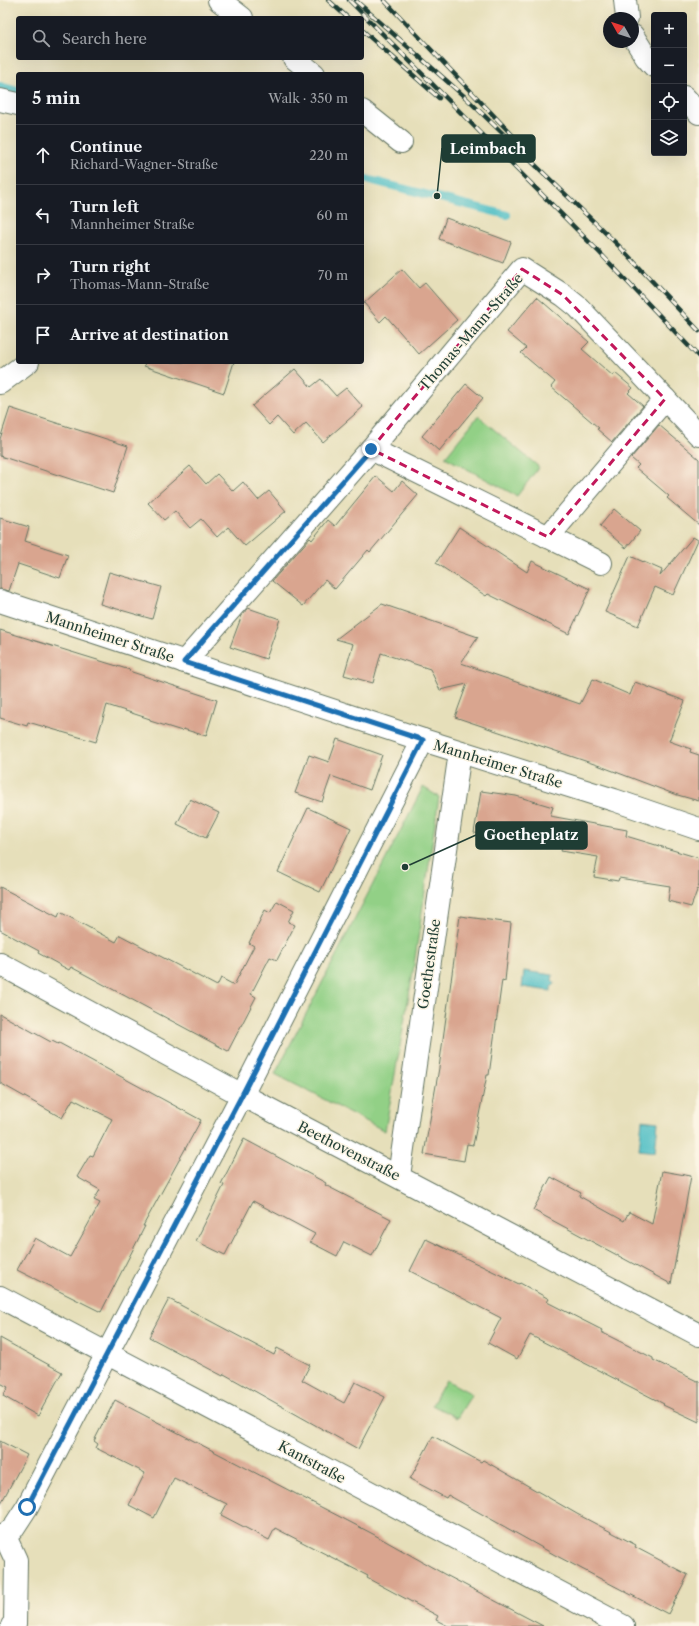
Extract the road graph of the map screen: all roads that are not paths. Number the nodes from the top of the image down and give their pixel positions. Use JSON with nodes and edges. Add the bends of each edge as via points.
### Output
{"nodes":[{"id":1,"x":219,"y":0,"type":"edge"},
{"id":2,"x":624,"y":0,"type":"edge"},
{"id":3,"x":626,"y":12,"type":"edge"},
{"id":4,"x":239,"y":16,"type":"edge"},
{"id":5,"x":639,"y":46,"type":"edge"},
{"id":6,"x":296,"y":60,"type":"edge"},
{"id":7,"x":651,"y":63,"type":"edge"},
{"id":8,"x":312,"y":72,"type":"edge"},
{"id":9,"x":0,"y":100,"type":"edge"},
{"id":10,"x":687,"y":100,"type":"edge"},
{"id":11,"x":16,"y":104,"type":"edge"},
{"id":12,"x":364,"y":113,"type":"edge"},
{"id":13,"x":699,"y":113,"type":"edge"},
{"id":14,"x":401,"y":142,"type":"dead end"},
{"id":15,"x":25,"y":364,"type":"edge"},
{"id":16,"x":0,"y":383,"type":"edge"},
{"id":17,"x":665,"y":399,"type":"junction"},
{"id":18,"x":699,"y":434,"type":"edge"},
{"id":19,"x":371,"y":449,"type":"junction"},
{"id":20,"x":548,"y":537,"type":"junction"},
{"id":21,"x":601,"y":563,"type":"dead end"},
{"id":22,"x":0,"y":601,"type":"edge"},
{"id":23,"x":184,"y":662,"type":"junction"},
{"id":24,"x":423,"y":740,"type":"junction"},
{"id":25,"x":460,"y":752,"type":"junction"},
{"id":26,"x":699,"y":829,"type":"edge"},
{"id":27,"x":0,"y":964,"type":"edge"},
{"id":28,"x":242,"y":1095,"type":"junction"},
{"id":29,"x":399,"y":1176,"type":"junction"},
{"id":30,"x":0,"y":1297,"type":"edge"},
{"id":31,"x":699,"y":1335,"type":"edge"},
{"id":32,"x":106,"y":1353,"type":"junction"},
{"id":33,"x":2,"y":1535,"type":"edge"},
{"id":34,"x":14,"y":1625,"type":"edge"},
{"id":35,"x":623,"y":1626,"type":"edge"}],
"edges":[{"from":1,"to":4,"type":"street"},
{"from":2,"to":3,"type":"street"},
{"from":5,"to":7,"type":"street"},
{"from":6,"to":8,"type":"street"},
{"from":9,"to":11,"type":"street"},
{"from":10,"to":13,"type":"street"},
{"from":12,"to":14,"type":"street"},
{"from":15,"to":16,"type":"street"},
{"from":17,"to":18,"type":"street","name":"Thomas-Mann-Straße"},
{"from":17,"to":19,"type":"street","name":"Thomas-Mann-Straße","via":[[578,307],[522,269]]},
{"from":17,"to":20,"type":"street"},
{"from":19,"to":20,"type":"street"},
{"from":19,"to":23,"type":"street","name":"Thomas-Mann-Straße"},
{"from":20,"to":21,"type":"street"},
{"from":22,"to":23,"type":"street","name":"Mannheimer Straße"},
{"from":23,"to":24,"type":"street","name":"Mannheimer Straße"},
{"from":24,"to":25,"type":"street","name":"Mannheimer Straße"},
{"from":24,"to":28,"type":"street"},
{"from":25,"to":26,"type":"street","name":"Mannheimer Straße"},
{"from":25,"to":29,"type":"street","name":"Goethestraße"},
{"from":27,"to":28,"type":"street","name":"Beethovenstraße"},
{"from":28,"to":29,"type":"street","name":"Beethovenstraße"},
{"from":28,"to":32,"type":"street"},
{"from":29,"to":31,"type":"street","name":"Beethovenstraße"},
{"from":30,"to":32,"type":"street","name":"Kantstraße"},
{"from":32,"to":33,"type":"street","via":[[27,1507],[12,1530]]},
{"from":32,"to":35,"type":"street","name":"Kantstraße"},
{"from":33,"to":34,"type":"street","via":[[16,1560]]}]}
